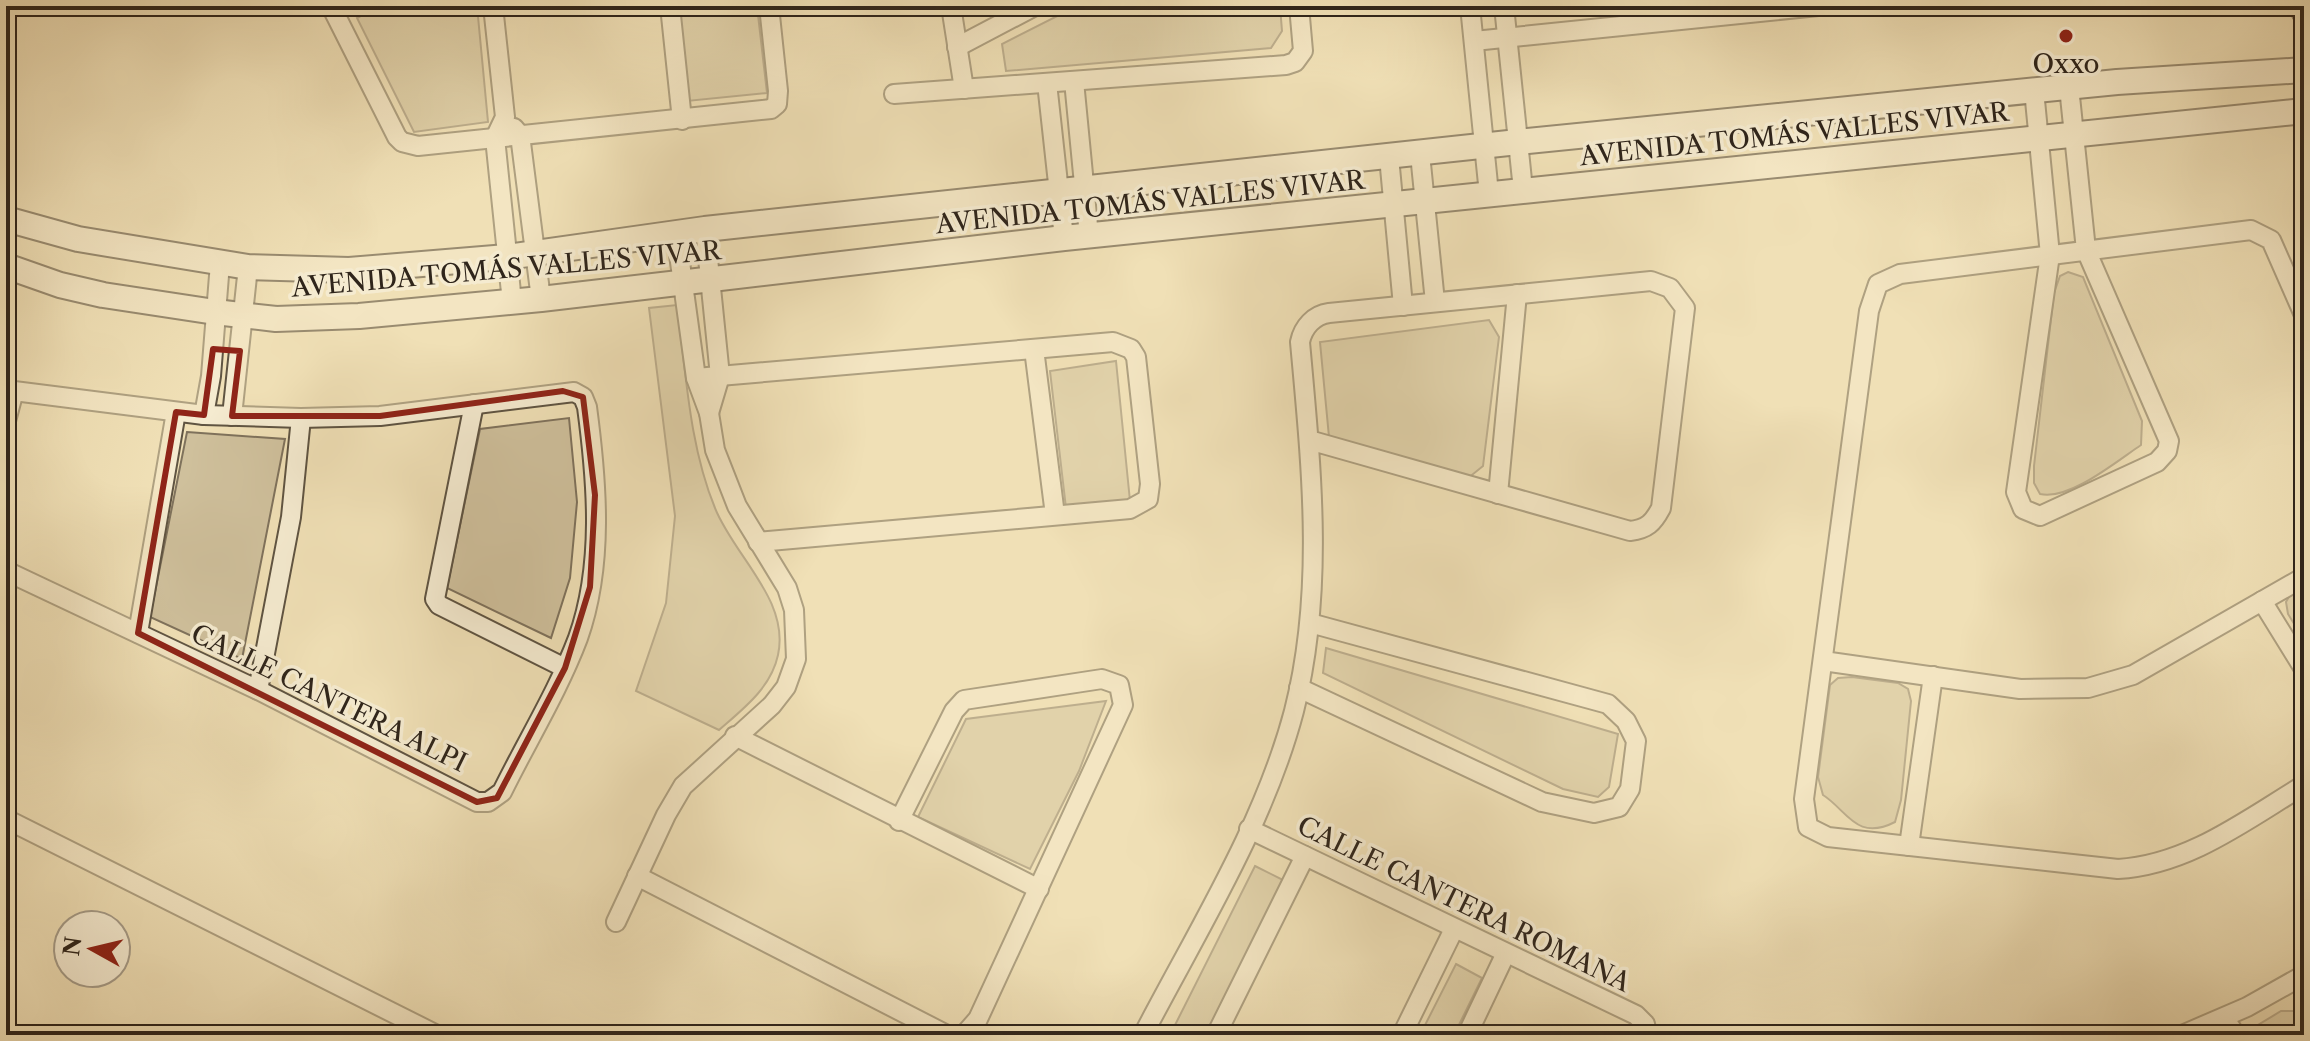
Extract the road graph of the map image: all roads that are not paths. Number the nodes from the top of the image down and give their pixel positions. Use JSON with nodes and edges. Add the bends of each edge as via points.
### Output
{"nodes":[{"id":1,"x":493,"y":6,"type":"edge"},
{"id":2,"x":670,"y":6,"type":"edge"},
{"id":3,"x":769,"y":6,"type":"edge"},
{"id":4,"x":951,"y":6,"type":"edge"},
{"id":5,"x":1035,"y":6,"type":"edge"},
{"id":6,"x":1299,"y":6,"type":"edge"},
{"id":7,"x":1470,"y":6,"type":"edge"},
{"id":8,"x":1504,"y":6,"type":"edge"},
{"id":9,"x":1818,"y":6,"type":"edge"},
{"id":10,"x":339,"y":9,"type":"edge"},
{"id":11,"x":1686,"y":12,"type":"edge"},
{"id":12,"x":1507,"y":38,"type":"junction"},
{"id":13,"x":1474,"y":41,"type":"junction"},
{"id":14,"x":957,"y":47,"type":"junction"},
{"id":15,"x":2304,"y":70,"type":"edge"},
{"id":16,"x":1074,"y":81,"type":"junction"},
{"id":17,"x":1047,"y":83,"type":"junction"},
{"id":18,"x":2069,"y":87,"type":"junction"},
{"id":19,"x":964,"y":89,"type":"junction"},
{"id":20,"x":2034,"y":90,"type":"junction"},
{"id":21,"x":894,"y":94,"type":"dead end"},
{"id":22,"x":2304,"y":111,"type":"edge"},
{"id":23,"x":505,"y":117,"type":"junction"},
{"id":24,"x":682,"y":120,"type":"junction"},
{"id":25,"x":2073,"y":132,"type":"junction"},
{"id":26,"x":520,"y":135,"type":"junction"},
{"id":27,"x":2040,"y":136,"type":"junction"},
{"id":28,"x":495,"y":138,"type":"junction"},
{"id":29,"x":1518,"y":142,"type":"junction"},
{"id":30,"x":1484,"y":146,"type":"junction"},
{"id":31,"x":1081,"y":153,"type":"junction"},
{"id":32,"x":1420,"y":154,"type":"junction"},
{"id":33,"x":1055,"y":155,"type":"junction"},
{"id":34,"x":1389,"y":157,"type":"junction"},
{"id":35,"x":2079,"y":186,"type":"junction"},
{"id":36,"x":1084,"y":189,"type":"junction"},
{"id":37,"x":1523,"y":190,"type":"junction"},
{"id":38,"x":2044,"y":190,"type":"junction"},
{"id":39,"x":1058,"y":192,"type":"junction"},
{"id":40,"x":1489,"y":194,"type":"junction"},
{"id":41,"x":1425,"y":201,"type":"junction"},
{"id":42,"x":1393,"y":204,"type":"junction"},
{"id":43,"x":529,"y":207,"type":"junction"},
{"id":44,"x":503,"y":209,"type":"junction"},
{"id":45,"x":6,"y":219,"type":"edge"},
{"id":46,"x":705,"y":229,"type":"junction"},
{"id":47,"x":676,"y":233,"type":"junction"},
{"id":48,"x":1089,"y":236,"type":"junction"},
{"id":49,"x":1428,"y":236,"type":"junction"},
{"id":50,"x":1064,"y":238,"type":"junction"},
{"id":51,"x":1397,"y":239,"type":"junction"},
{"id":52,"x":2086,"y":250,"type":"junction"},
{"id":53,"x":535,"y":253,"type":"junction"},
{"id":54,"x":2050,"y":255,"type":"junction"},
{"id":55,"x":507,"y":257,"type":"junction"},
{"id":56,"x":220,"y":263,"type":"junction"},
{"id":57,"x":6,"y":266,"type":"edge"},
{"id":58,"x":248,"y":267,"type":"junction"},
{"id":59,"x":710,"y":278,"type":"junction"},
{"id":60,"x":683,"y":281,"type":"junction"},
{"id":61,"x":1517,"y":294,"type":"junction"},
{"id":62,"x":541,"y":299,"type":"junction"},
{"id":63,"x":512,"y":302,"type":"junction"},
{"id":64,"x":1435,"y":302,"type":"junction"},
{"id":65,"x":1403,"y":306,"type":"junction"},
{"id":66,"x":215,"y":312,"type":"junction"},
{"id":67,"x":243,"y":315,"type":"junction"},
{"id":68,"x":714,"y":315,"type":"junction"},
{"id":69,"x":2304,"y":315,"type":"edge"},
{"id":70,"x":688,"y":319,"type":"junction"},
{"id":71,"x":213,"y":349,"type":"junction"},
{"id":72,"x":1034,"y":349,"type":"junction"},
{"id":73,"x":240,"y":351,"type":"junction"},
{"id":74,"x":720,"y":376,"type":"junction"},
{"id":75,"x":696,"y":378,"type":"junction"},
{"id":76,"x":474,"y":404,"type":"junction"},
{"id":77,"x":176,"y":412,"type":"junction"},
{"id":78,"x":709,"y":413,"type":"junction"},
{"id":79,"x":204,"y":415,"type":"junction"},
{"id":80,"x":232,"y":416,"type":"junction"},
{"id":81,"x":301,"y":418,"type":"junction"},
{"id":82,"x":6,"y":421,"type":"edge"},
{"id":83,"x":1309,"y":440,"type":"junction"},
{"id":84,"x":1498,"y":494,"type":"junction"},
{"id":85,"x":1055,"y":515,"type":"junction"},
{"id":86,"x":758,"y":542,"type":"junction"},
{"id":87,"x":6,"y":571,"type":"edge"},
{"id":88,"x":2304,"y":577,"type":"edge"},
{"id":89,"x":2262,"y":601,"type":"junction"},
{"id":90,"x":1310,"y":623,"type":"junction"},
{"id":91,"x":138,"y":633,"type":"junction"},
{"id":92,"x":1823,"y":661,"type":"junction"},
{"id":93,"x":565,"y":668,"type":"junction"},
{"id":94,"x":2304,"y":669,"type":"edge"},
{"id":95,"x":1933,"y":676,"type":"junction"},
{"id":96,"x":1299,"y":688,"type":"junction"},
{"id":97,"x":258,"y":690,"type":"junction"},
{"id":98,"x":735,"y":736,"type":"junction"},
{"id":99,"x":2304,"y":785,"type":"edge"},
{"id":100,"x":6,"y":819,"type":"edge"},
{"id":101,"x":899,"y":821,"type":"junction"},
{"id":102,"x":1249,"y":829,"type":"junction"},
{"id":103,"x":1909,"y":846,"type":"junction"},
{"id":104,"x":1305,"y":856,"type":"junction"},
{"id":105,"x":637,"y":876,"type":"junction"},
{"id":106,"x":1039,"y":889,"type":"junction"},
{"id":107,"x":616,"y":922,"type":"dead end"},
{"id":108,"x":1454,"y":929,"type":"junction"},
{"id":109,"x":1505,"y":955,"type":"junction"},
{"id":110,"x":2303,"y":977,"type":"edge"},
{"id":111,"x":2224,"y":1018,"type":"junction"},
{"id":112,"x":432,"y":1034,"type":"edge"},
{"id":113,"x":947,"y":1035,"type":"edge"},
{"id":114,"x":964,"y":1035,"type":"edge"},
{"id":115,"x":1143,"y":1035,"type":"edge"},
{"id":116,"x":1216,"y":1035,"type":"edge"},
{"id":117,"x":1402,"y":1035,"type":"edge"},
{"id":118,"x":1467,"y":1035,"type":"edge"},
{"id":119,"x":1647,"y":1035,"type":"edge"},
{"id":120,"x":2182,"y":1035,"type":"edge"},
{"id":121,"x":2236,"y":1035,"type":"edge"}],
"edges":[{"from":1,"to":23,"type":"street"},
{"from":2,"to":24,"type":"street"},
{"from":3,"to":24,"type":"street","via":[[777,104],[763,112]]},
{"from":4,"to":14,"type":"street"},
{"from":5,"to":14,"type":"street"},
{"from":6,"to":16,"type":"street","via":[[1303,51],[1295,62]]},
{"from":7,"to":13,"type":"street"},
{"from":8,"to":12,"type":"street"},
{"from":9,"to":11,"type":"street"},
{"from":10,"to":28,"type":"street","via":[[402,142],[418,146]]},
{"from":11,"to":12,"type":"street"},
{"from":12,"to":13,"type":"street"},
{"from":12,"to":29,"type":"street"},
{"from":13,"to":30,"type":"street"},
{"from":14,"to":19,"type":"street"},
{"from":15,"to":18,"type":"main road","name":"AVENIDA TOMÁS VALLES VIVAR"},
{"from":16,"to":17,"type":"street"},
{"from":16,"to":31,"type":"street"},
{"from":17,"to":19,"type":"street"},
{"from":17,"to":33,"type":"street"},
{"from":18,"to":20,"type":"main road","name":"AVENIDA TOMÁS VALLES VIVAR"},
{"from":18,"to":25,"type":"street"},
{"from":19,"to":21,"type":"street"},
{"from":20,"to":27,"type":"street"},
{"from":20,"to":29,"type":"main road","name":"AVENIDA TOMÁS VALLES VIVAR"},
{"from":22,"to":25,"type":"main road","name":"AVENIDA TOMÁS VALLES VIVAR"},
{"from":23,"to":26,"type":"street"},
{"from":23,"to":28,"type":"street"},
{"from":24,"to":26,"type":"street"},
{"from":25,"to":27,"type":"main road","name":"AVENIDA TOMÁS VALLES VIVAR"},
{"from":25,"to":35,"type":"street"},
{"from":26,"to":28,"type":"street"},
{"from":26,"to":43,"type":"street"},
{"from":27,"to":37,"type":"main road","name":"AVENIDA TOMÁS VALLES VIVAR"},
{"from":27,"to":38,"type":"street"},
{"from":28,"to":44,"type":"street"},
{"from":29,"to":30,"type":"main road","name":"AVENIDA TOMÁS VALLES VIVAR"},
{"from":29,"to":37,"type":"street"},
{"from":30,"to":32,"type":"main road","name":"AVENIDA TOMÁS VALLES VIVAR"},
{"from":30,"to":40,"type":"street"},
{"from":31,"to":33,"type":"street"},
{"from":31,"to":36,"type":"street"},
{"from":32,"to":34,"type":"main road","name":"AVENIDA TOMÁS VALLES VIVAR"},
{"from":32,"to":41,"type":"street"},
{"from":33,"to":39,"type":"street"},
{"from":34,"to":36,"type":"main road","name":"AVENIDA TOMÁS VALLES VIVAR"},
{"from":34,"to":42,"type":"street"},
{"from":35,"to":38,"type":"street"},
{"from":35,"to":52,"type":"street"},
{"from":36,"to":39,"type":"main road","name":"AVENIDA TOMÁS VALLES VIVAR"},
{"from":36,"to":48,"type":"street"},
{"from":37,"to":40,"type":"main road","name":"AVENIDA TOMÁS VALLES VIVAR"},
{"from":38,"to":54,"type":"street"},
{"from":39,"to":46,"type":"main road","name":"AVENIDA TOMÁS VALLES VIVAR"},
{"from":39,"to":50,"type":"street"},
{"from":40,"to":41,"type":"main road","name":"AVENIDA TOMÁS VALLES VIVAR"},
{"from":41,"to":42,"type":"main road","name":"AVENIDA TOMÁS VALLES VIVAR"},
{"from":41,"to":49,"type":"street"},
{"from":42,"to":48,"type":"main road","name":"AVENIDA TOMÁS VALLES VIVAR"},
{"from":42,"to":51,"type":"street"},
{"from":43,"to":44,"type":"street"},
{"from":43,"to":53,"type":"street"},
{"from":44,"to":55,"type":"street"},
{"from":45,"to":56,"type":"main road","name":"AVENIDA TOMÁS VALLES VIVAR","via":[[78,239]]},
{"from":46,"to":47,"type":"main road","name":"AVENIDA TOMÁS VALLES VIVAR"},
{"from":46,"to":59,"type":"street"},
{"from":47,"to":53,"type":"main road","name":"AVENIDA TOMÁS VALLES VIVAR"},
{"from":47,"to":60,"type":"street"},
{"from":48,"to":50,"type":"main road","name":"AVENIDA TOMÁS VALLES VIVAR"},
{"from":49,"to":51,"type":"street"},
{"from":49,"to":64,"type":"street"},
{"from":50,"to":59,"type":"main road","name":"AVENIDA TOMÁS VALLES VIVAR"},
{"from":51,"to":65,"type":"street"},
{"from":52,"to":54,"type":"street"},
{"from":52,"to":54,"type":"street","via":[[2169,441],[2157,462],[2040,516],[2023,509],[2016,492]]},
{"from":52,"to":69,"type":"street","via":[[2260,232],[2277,251]]},
{"from":53,"to":55,"type":"main road","name":"AVENIDA TOMÁS VALLES VIVAR"},
{"from":53,"to":62,"type":"street"},
{"from":54,"to":92,"type":"street","via":[[1900,274],[1878,284],[1869,311]]},
{"from":55,"to":58,"type":"main road","name":"AVENIDA TOMÁS VALLES VIVAR","via":[[349,270]]},
{"from":55,"to":63,"type":"street"},
{"from":56,"to":58,"type":"main road","name":"AVENIDA TOMÁS VALLES VIVAR"},
{"from":56,"to":66,"type":"street"},
{"from":57,"to":66,"type":"main road","name":"AVENIDA TOMÁS VALLES VIVAR","via":[[103,295]]},
{"from":58,"to":67,"type":"street"},
{"from":59,"to":60,"type":"main road","name":"AVENIDA TOMÁS VALLES VIVAR"},
{"from":59,"to":68,"type":"street"},
{"from":60,"to":62,"type":"main road","name":"AVENIDA TOMÁS VALLES VIVAR"},
{"from":60,"to":70,"type":"street"},
{"from":61,"to":64,"type":"street"},
{"from":61,"to":84,"type":"street"},
{"from":61,"to":84,"type":"street","via":[[1651,281],[1680,298],[1686,320],[1664,496],[1648,527],[1630,531]]},
{"from":62,"to":63,"type":"main road","name":"AVENIDA TOMÁS VALLES VIVAR"},
{"from":63,"to":67,"type":"main road","name":"AVENIDA TOMÁS VALLES VIVAR","via":[[317,318]]},
{"from":64,"to":65,"type":"street"},
{"from":65,"to":83,"type":"street","via":[[1321,314],[1306,328],[1300,342]]},
{"from":66,"to":67,"type":"main road","name":"AVENIDA TOMÁS VALLES VIVAR"},
{"from":66,"to":71,"type":"street"},
{"from":67,"to":73,"type":"street"},
{"from":68,"to":70,"type":"street"},
{"from":68,"to":74,"type":"street"},
{"from":70,"to":75,"type":"street"},
{"from":71,"to":73,"type":"street"},
{"from":71,"to":79,"type":"street"},
{"from":72,"to":74,"type":"street"},
{"from":72,"to":85,"type":"street"},
{"from":72,"to":85,"type":"street","via":[[1113,342],[1136,357],[1148,499],[1130,509]]},
{"from":73,"to":80,"type":"street"},
{"from":74,"to":75,"type":"street"},
{"from":74,"to":78,"type":"street"},
{"from":75,"to":78,"type":"street"},
{"from":76,"to":81,"type":"street","name":"CALLE CANTERA ALPI","via":[[380,416]]},
{"from":76,"to":93,"type":"street","via":[[435,599]]},
{"from":76,"to":93,"type":"street","name":"CALLE CANTERA ALPI","via":[[574,392],[587,407],[595,544],[579,636]]},
{"from":77,"to":79,"type":"street","name":"CALLE CANTERA ALPI"},
{"from":77,"to":82,"type":"street","name":"CALLE CANTERA ALPI","via":[[14,391]]},
{"from":77,"to":91,"type":"street"},
{"from":78,"to":86,"type":"street","via":[[724,480]]},
{"from":79,"to":80,"type":"street","name":"CALLE CANTERA ALPI"},
{"from":80,"to":81,"type":"street","name":"CALLE CANTERA ALPI"},
{"from":81,"to":97,"type":"street","via":[[291,517]]},
{"from":83,"to":84,"type":"street"},
{"from":83,"to":90,"type":"street"},
{"from":85,"to":86,"type":"street"},
{"from":86,"to":98,"type":"street","via":[[787,588],[794,610],[796,659],[779,696]]},
{"from":87,"to":91,"type":"street","name":"CALLE CANTERA ALPI"},
{"from":88,"to":89,"type":"street"},
{"from":89,"to":94,"type":"street"},
{"from":89,"to":95,"type":"street","via":[[2113,683],[2045,691]]},
{"from":90,"to":96,"type":"street"},
{"from":90,"to":96,"type":"street","via":[[1608,704],[1626,721],[1636,741],[1630,789],[1619,807],[1607,812],[1542,802]]},
{"from":91,"to":97,"type":"street","name":"CALLE CANTERA ALPI"},
{"from":92,"to":95,"type":"street"},
{"from":92,"to":103,"type":"street","via":[[1804,799],[1808,827],[1828,837]]},
{"from":93,"to":97,"type":"street","name":"CALLE CANTERA ALPI","via":[[502,792],[488,802],[477,802]]},
{"from":95,"to":103,"type":"street"},
{"from":96,"to":102,"type":"street"},
{"from":98,"to":101,"type":"street"},
{"from":98,"to":105,"type":"street","via":[[683,786]]},
{"from":99,"to":103,"type":"street","via":[[2201,847],[2137,868],[2095,869]]},
{"from":100,"to":112,"type":"street"},
{"from":101,"to":106,"type":"street"},
{"from":101,"to":106,"type":"street","via":[[964,700],[1102,679],[1119,685],[1123,705]]},
{"from":102,"to":104,"type":"street","name":"CALLE CANTERA ROMANA"},
{"from":102,"to":115,"type":"street"},
{"from":104,"to":108,"type":"street","name":"CALLE CANTERA ROMANA"},
{"from":104,"to":116,"type":"street"},
{"from":105,"to":107,"type":"street"},
{"from":105,"to":113,"type":"street"},
{"from":106,"to":114,"type":"street","via":[[978,1019]]},
{"from":108,"to":109,"type":"street","name":"CALLE CANTERA ROMANA"},
{"from":108,"to":117,"type":"street"},
{"from":109,"to":118,"type":"street"},
{"from":109,"to":119,"type":"street","name":"CALLE CANTERA ROMANA","via":[[1636,1015]]},
{"from":110,"to":111,"type":"street"},
{"from":111,"to":120,"type":"street"},
{"from":111,"to":121,"type":"street"}]}
